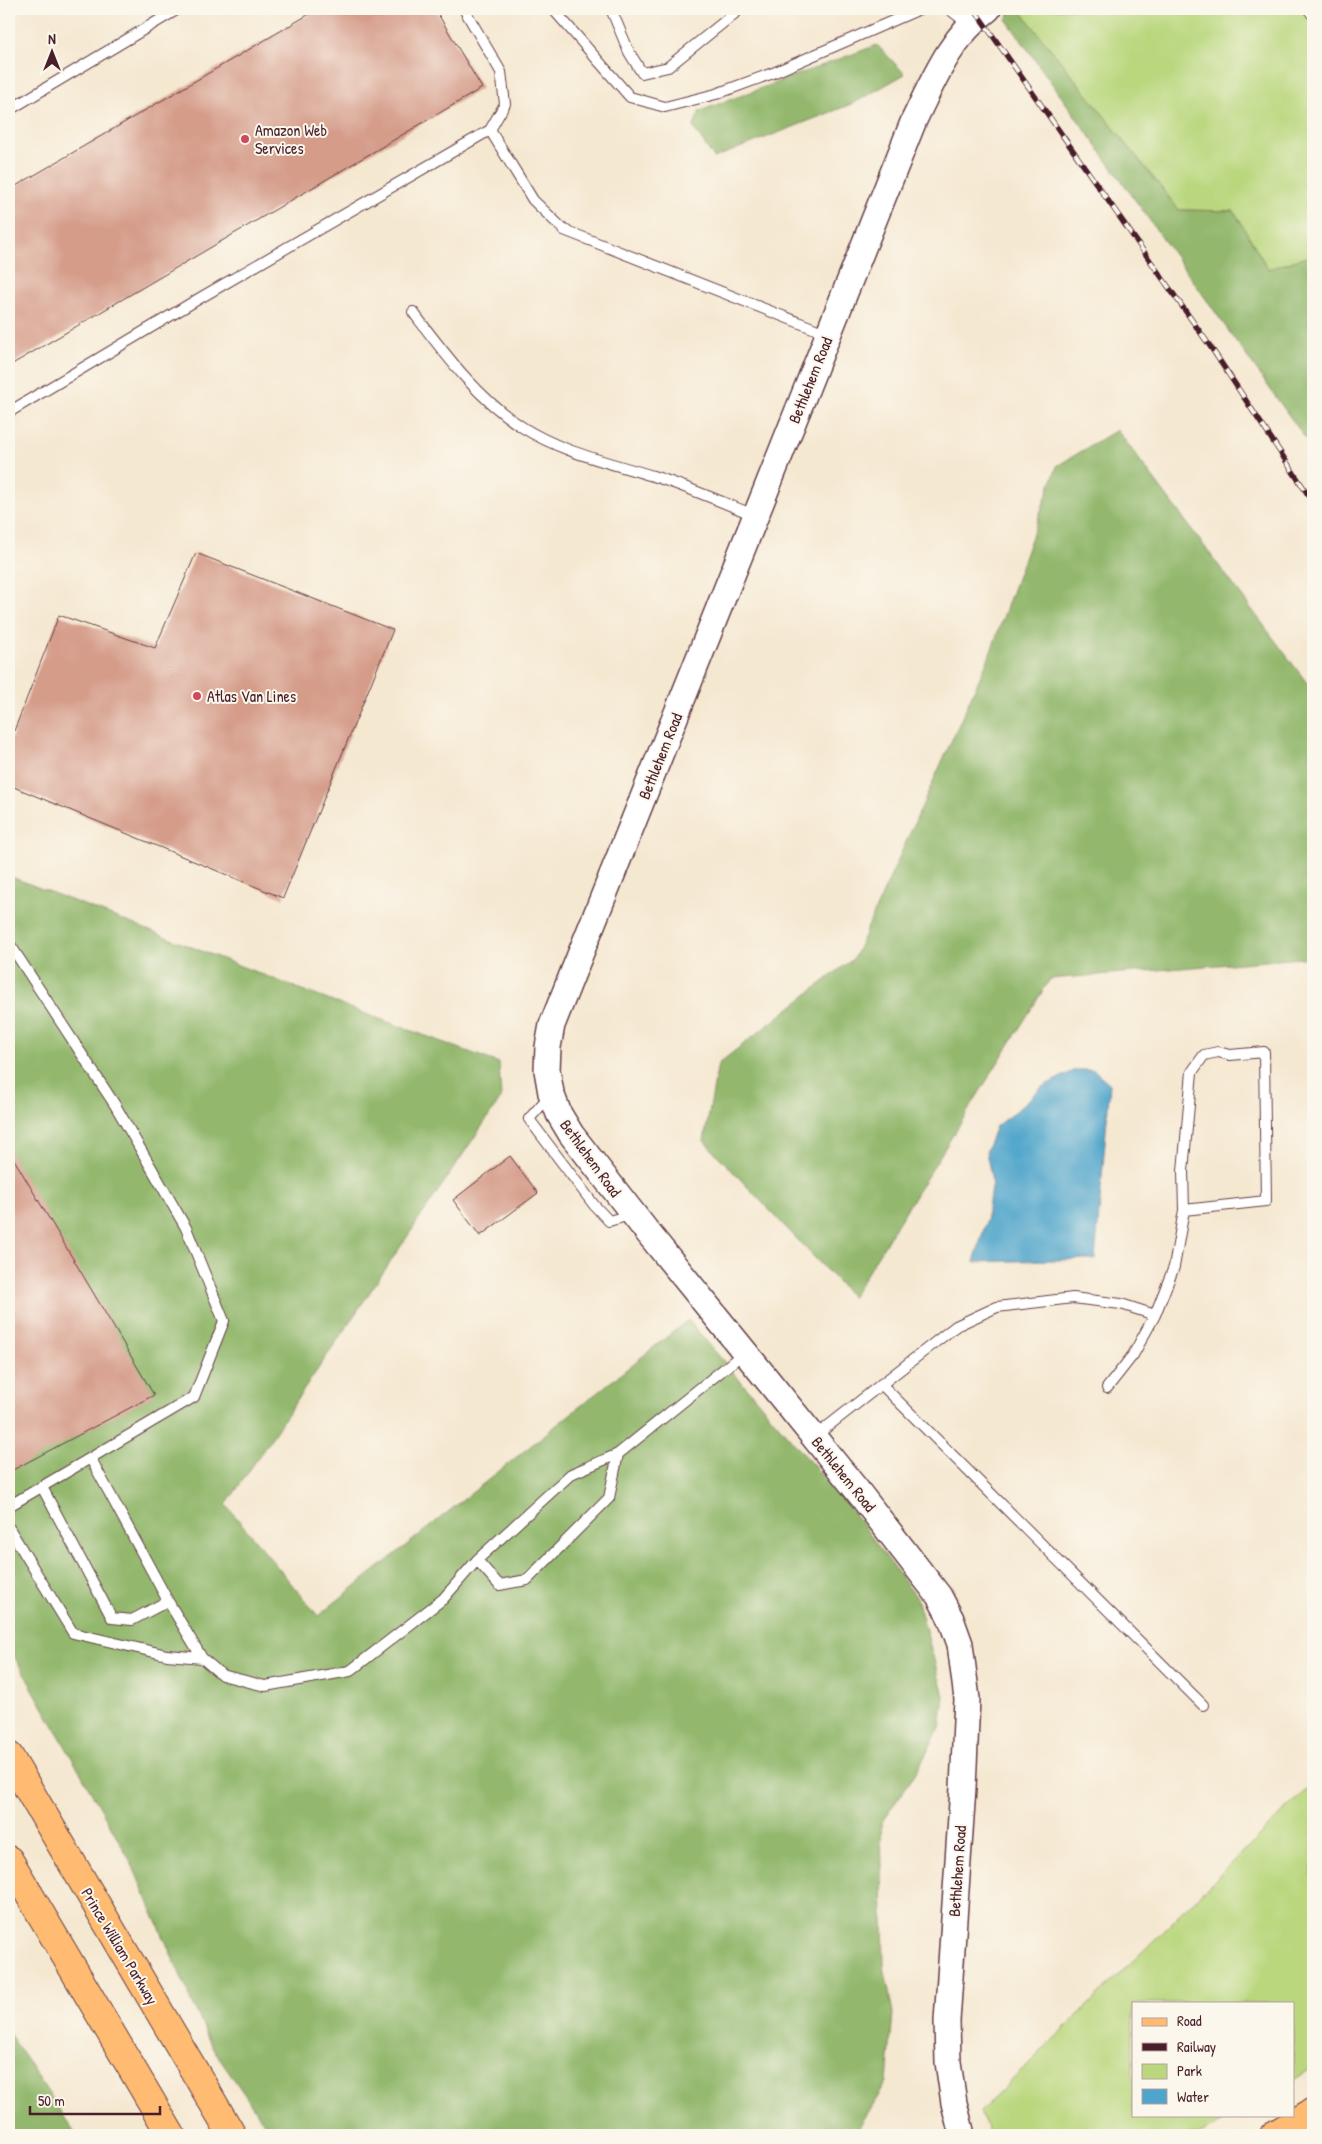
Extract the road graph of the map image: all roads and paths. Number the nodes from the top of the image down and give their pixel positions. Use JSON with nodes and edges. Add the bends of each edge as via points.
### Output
{"nodes":[{"id":1,"x":464,"y":9,"type":"edge"},
{"id":2,"x":553,"y":9,"type":"edge"},
{"id":3,"x":611,"y":9,"type":"edge"},
{"id":4,"x":740,"y":9,"type":"edge"},
{"id":5,"x":920,"y":9,"type":"edge"},
{"id":6,"x":949,"y":9,"type":"edge"},
{"id":7,"x":988,"y":9,"type":"edge"},
{"id":8,"x":1308,"y":9,"type":"edge"},
{"id":9,"x":172,"y":10,"type":"edge"},
{"id":10,"x":1313,"y":15,"type":"edge"},
{"id":11,"x":970,"y":25,"type":"junction"},
{"id":12,"x":9,"y":110,"type":"edge"},
{"id":13,"x":490,"y":130,"type":"junction"},
{"id":14,"x":413,"y":312,"type":"dead end"},
{"id":15,"x":828,"y":334,"type":"junction"},
{"id":16,"x":9,"y":412,"type":"edge"},
{"id":17,"x":756,"y":516,"type":"junction"},
{"id":18,"x":9,"y":943,"type":"edge"},
{"id":19,"x":1184,"y":1210,"type":"junction"},
{"id":20,"x":1155,"y":1315,"type":"junction"},
{"id":21,"x":745,"y":1352,"type":"junction"},
{"id":22,"x":882,"y":1384,"type":"junction"},
{"id":23,"x":1107,"y":1388,"type":"dead end"},
{"id":24,"x":814,"y":1437,"type":"junction"},
{"id":25,"x":618,"y":1454,"type":"junction"},
{"id":26,"x":91,"y":1459,"type":"junction"},
{"id":27,"x":42,"y":1487,"type":"junction"},
{"id":28,"x":9,"y":1506,"type":"edge"},
{"id":29,"x":9,"y":1528,"type":"edge"},
{"id":30,"x":477,"y":1560,"type":"junction"},
{"id":31,"x":168,"y":1600,"type":"junction"},
{"id":32,"x":202,"y":1658,"type":"junction"},
{"id":33,"x":1203,"y":1704,"type":"dead end"},
{"id":34,"x":9,"y":1756,"type":"edge"},
{"id":35,"x":9,"y":1860,"type":"edge"},
{"id":36,"x":1313,"y":2112,"type":"edge"},
{"id":37,"x":172,"y":2135,"type":"edge"},
{"id":38,"x":232,"y":2135,"type":"edge"},
{"id":39,"x":962,"y":2135,"type":"edge"},
{"id":40,"x":1274,"y":2135,"type":"edge"}],
"edges":[{"from":1,"to":13,"type":"lane","via":[[501,72],[505,104]]},
{"from":2,"to":5,"type":"lane","via":[[630,97],[665,107],[716,94]]},
{"from":3,"to":4,"type":"lane","via":[[629,52],[642,73],[668,67]]},
{"from":6,"to":11,"type":"lane"},
{"from":7,"to":11,"type":"street","name":"Bethlehem Road"},
{"from":8,"to":10,"type":"lane"},
{"from":9,"to":12,"type":"lane"},
{"from":11,"to":15,"type":"street","name":"Bethlehem Road","via":[[941,63],[914,120]]},
{"from":13,"to":15,"type":"lane","via":[[533,200],[564,230]]},
{"from":13,"to":16,"type":"lane"},
{"from":14,"to":17,"type":"lane","via":[[447,356],[493,405],[544,440],[580,456],[685,487]]},
{"from":15,"to":17,"type":"street","name":"Bethlehem Road"},
{"from":17,"to":21,"type":"street","name":"Bethlehem Road","via":[[552,1025],[548,1047],[551,1093],[571,1134]]},
{"from":18,"to":26,"type":"lane","via":[[115,1105],[186,1228],[224,1321],[194,1397]]},
{"from":19,"to":19,"type":"lane","via":[[1266,1202],[1264,1052],[1204,1054],[1192,1072],[1183,1171]]},
{"from":19,"to":20,"type":"lane","via":[[1174,1267]]},
{"from":20,"to":22,"type":"lane","via":[[1121,1304],[1073,1298],[997,1307],[956,1326]]},
{"from":20,"to":23,"type":"lane","via":[[1132,1355]]},
{"from":21,"to":24,"type":"street","name":"Bethlehem Road"},
{"from":21,"to":25,"type":"lane"},
{"from":22,"to":24,"type":"lane"},
{"from":22,"to":33,"type":"lane"},
{"from":24,"to":39,"type":"street","name":"Bethlehem Road","via":[[939,1596],[960,1644],[966,1699],[963,1788],[947,2021],[948,2062]]},
{"from":25,"to":30,"type":"lane","via":[[571,1474]]},
{"from":25,"to":30,"type":"lane","via":[[610,1498],[527,1580],[499,1585]]},
{"from":26,"to":27,"type":"lane"},
{"from":26,"to":31,"type":"lane"},
{"from":27,"to":28,"type":"lane"},
{"from":27,"to":31,"type":"lane","via":[[112,1618],[132,1620]]},
{"from":29,"to":32,"type":"lane","via":[[73,1633],[167,1655]]},
{"from":30,"to":32,"type":"lane","via":[[443,1599],[350,1671],[265,1686],[222,1675]]},
{"from":31,"to":32,"type":"lane"},
{"from":34,"to":38,"type":"main road","name":"Prince William Parkway"},
{"from":35,"to":37,"type":"main road"},
{"from":36,"to":40,"type":"main road"}]}
